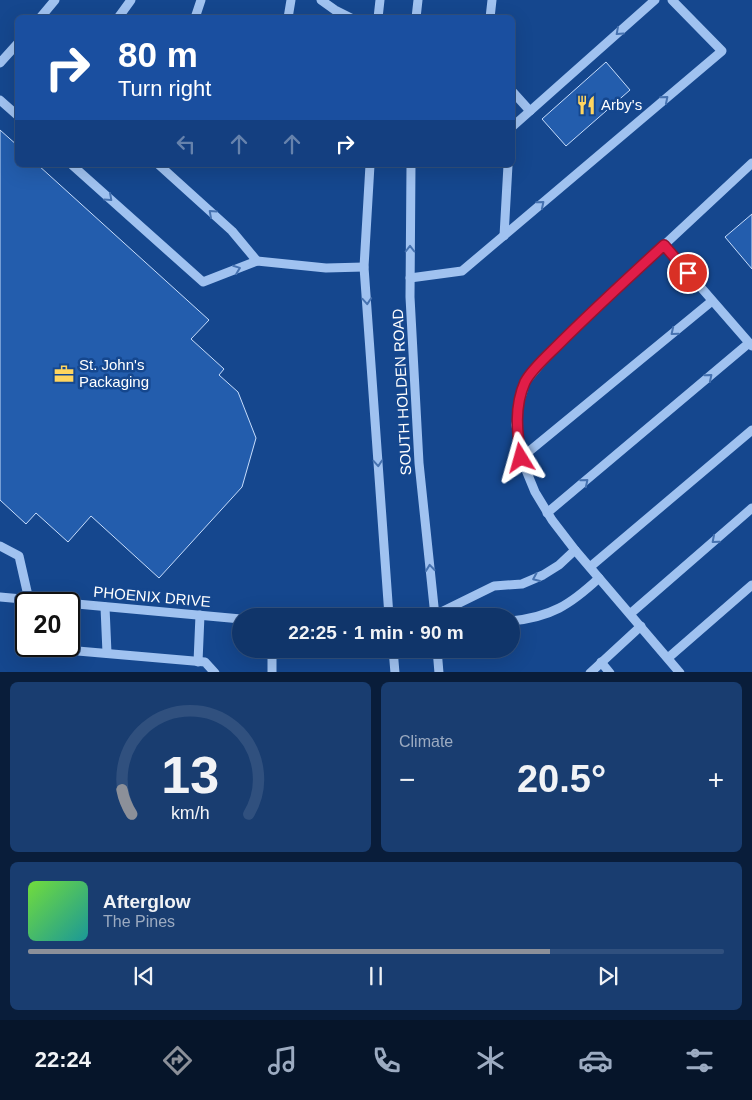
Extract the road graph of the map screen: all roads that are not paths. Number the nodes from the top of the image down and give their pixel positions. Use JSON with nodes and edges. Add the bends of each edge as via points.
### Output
{"nodes":[{"id":1,"x":56,"y":0,"type":"edge"},
{"id":2,"x":131,"y":0,"type":"edge"},
{"id":3,"x":201,"y":0,"type":"edge"},
{"id":4,"x":291,"y":0,"type":"edge"},
{"id":5,"x":321,"y":0,"type":"edge"},
{"id":6,"x":380,"y":0,"type":"edge"},
{"id":7,"x":418,"y":0,"type":"edge"},
{"id":8,"x":492,"y":0,"type":"edge"},
{"id":9,"x":655,"y":0,"type":"edge"},
{"id":10,"x":672,"y":0,"type":"edge"},
{"id":11,"x":43,"y":15,"type":"edge"},
{"id":12,"x":120,"y":15,"type":"edge"},
{"id":13,"x":196,"y":15,"type":"edge"},
{"id":14,"x":288,"y":15,"type":"edge"},
{"id":15,"x":345,"y":15,"type":"edge"},
{"id":16,"x":378,"y":15,"type":"edge"},
{"id":17,"x":416,"y":15,"type":"edge"},
{"id":18,"x":490,"y":15,"type":"edge"},
{"id":19,"x":15,"y":46,"type":"edge"},
{"id":20,"x":0,"y":63,"type":"edge"},
{"id":21,"x":515,"y":94,"type":"edge"},
{"id":22,"x":0,"y":100,"type":"edge"},
{"id":23,"x":530,"y":111,"type":"junction"},
{"id":24,"x":15,"y":113,"type":"edge"},
{"id":25,"x":515,"y":124,"type":"edge"},
{"id":26,"x":752,"y":163,"type":"edge"},
{"id":27,"x":74,"y":167,"type":"edge"},
{"id":28,"x":161,"y":167,"type":"edge"},
{"id":29,"x":370,"y":167,"type":"edge"},
{"id":30,"x":411,"y":167,"type":"edge"},
{"id":31,"x":508,"y":167,"type":"edge"},
{"id":32,"x":504,"y":236,"type":"junction"},
{"id":33,"x":664,"y":245,"type":"junction"},
{"id":34,"x":257,"y":261,"type":"junction"},
{"id":35,"x":364,"y":268,"type":"junction"},
{"id":36,"x":410,"y":278,"type":"junction"},
{"id":37,"x":712,"y":301,"type":"junction"},
{"id":38,"x":751,"y":345,"type":"edge"},
{"id":39,"x":752,"y":430,"type":"edge"},
{"id":40,"x":521,"y":458,"type":"junction"},
{"id":41,"x":752,"y":508,"type":"edge"},
{"id":42,"x":547,"y":513,"type":"junction"},
{"id":43,"x":0,"y":546,"type":"edge"},
{"id":44,"x":575,"y":550,"type":"junction"},
{"id":45,"x":590,"y":567,"type":"junction"},
{"id":46,"x":599,"y":578,"type":"junction"},
{"id":47,"x":752,"y":585,"type":"edge"},
{"id":48,"x":27,"y":592,"type":"edge"},
{"id":49,"x":0,"y":597,"type":"edge"},
{"id":50,"x":15,"y":599,"type":"edge"},
{"id":51,"x":80,"y":605,"type":"edge"},
{"id":52,"x":105,"y":607,"type":"junction"},
{"id":53,"x":388,"y":608,"type":"edge"},
{"id":54,"x":437,"y":608,"type":"edge"},
{"id":55,"x":453,"y":608,"type":"edge"},
{"id":56,"x":630,"y":614,"type":"junction"},
{"id":57,"x":200,"y":615,"type":"junction"},
{"id":58,"x":232,"y":618,"type":"edge"},
{"id":59,"x":520,"y":620,"type":"edge"},
{"id":60,"x":641,"y":626,"type":"junction"},
{"id":61,"x":80,"y":651,"type":"edge"},
{"id":62,"x":107,"y":653,"type":"junction"},
{"id":63,"x":272,"y":658,"type":"edge"},
{"id":64,"x":393,"y":658,"type":"edge"},
{"id":65,"x":438,"y":658,"type":"edge"},
{"id":66,"x":668,"y":658,"type":"junction"},
{"id":67,"x":198,"y":662,"type":"junction"},
{"id":68,"x":601,"y":662,"type":"junction"},
{"id":69,"x":215,"y":672,"type":"edge"},
{"id":70,"x":272,"y":672,"type":"edge"},
{"id":71,"x":395,"y":672,"type":"edge"},
{"id":72,"x":439,"y":672,"type":"edge"},
{"id":73,"x":590,"y":672,"type":"edge"},
{"id":74,"x":610,"y":672,"type":"edge"},
{"id":75,"x":680,"y":672,"type":"edge"}],
"edges":[{"from":1,"to":11,"type":"street"},
{"from":2,"to":12,"type":"street"},
{"from":3,"to":13,"type":"street"},
{"from":4,"to":14,"type":"street"},
{"from":5,"to":15,"type":"street"},
{"from":6,"to":16,"type":"street"},
{"from":7,"to":17,"type":"street"},
{"from":8,"to":18,"type":"street"},
{"from":9,"to":23,"type":"street","one_way":true},
{"from":32,"to":10,"type":"street","one_way":true,"via":[[722,51]]},
{"from":19,"to":20,"type":"street"},
{"from":21,"to":23,"type":"street"},
{"from":22,"to":24,"type":"street"},
{"from":23,"to":25,"type":"street"},
{"from":26,"to":33,"type":"street"},
{"from":27,"to":34,"type":"street","one_way":true,"via":[[203,282]]},
{"from":34,"to":28,"type":"street","one_way":true,"via":[[232,231]]},
{"from":29,"to":35,"type":"street","name":"SOUTH HOLDEN ROAD"},
{"from":36,"to":30,"type":"street","name":"SOUTH HOLDEN ROAD","one_way":true},
{"from":31,"to":32,"type":"street"},
{"from":32,"to":36,"type":"street","via":[[462,271]]},
{"from":33,"to":37,"type":"street"},
{"from":33,"to":40,"type":"street","via":[[572,331],[526,381],[516,425]]},
{"from":34,"to":35,"type":"street"},
{"from":35,"to":53,"type":"street","name":"SOUTH HOLDEN ROAD","one_way":true},
{"from":54,"to":36,"type":"street","name":"SOUTH HOLDEN ROAD","one_way":true,"via":[[419,463]]},
{"from":37,"to":38,"type":"street"},
{"from":37,"to":40,"type":"street","one_way":true},
{"from":42,"to":38,"type":"street","one_way":true},
{"from":39,"to":45,"type":"street"},
{"from":40,"to":42,"type":"street"},
{"from":41,"to":56,"type":"street","one_way":true},
{"from":42,"to":44,"type":"street"},
{"from":43,"to":48,"type":"street","via":[[19,556]]},
{"from":44,"to":45,"type":"street"},
{"from":44,"to":55,"type":"street","one_way":true,"via":[[543,575],[522,584],[494,586]]},
{"from":45,"to":46,"type":"street"},
{"from":46,"to":56,"type":"street"},
{"from":46,"to":59,"type":"street","via":[[569,604]]},
{"from":47,"to":66,"type":"street"},
{"from":49,"to":50,"type":"street","name":"PHOENIX DRIVE"},
{"from":51,"to":52,"type":"street","name":"PHOENIX DRIVE"},
{"from":52,"to":57,"type":"street","name":"PHOENIX DRIVE"},
{"from":52,"to":62,"type":"street"},
{"from":56,"to":60,"type":"street"},
{"from":57,"to":58,"type":"street","name":"PHOENIX DRIVE"},
{"from":57,"to":67,"type":"street"},
{"from":60,"to":66,"type":"street"},
{"from":60,"to":68,"type":"street"},
{"from":61,"to":62,"type":"street"},
{"from":62,"to":67,"type":"street"},
{"from":63,"to":70,"type":"street"},
{"from":64,"to":71,"type":"street"},
{"from":65,"to":72,"type":"street"},
{"from":66,"to":75,"type":"street"},
{"from":67,"to":69,"type":"street","via":[[205,662]]},
{"from":68,"to":73,"type":"street"},
{"from":68,"to":74,"type":"street"}]}
